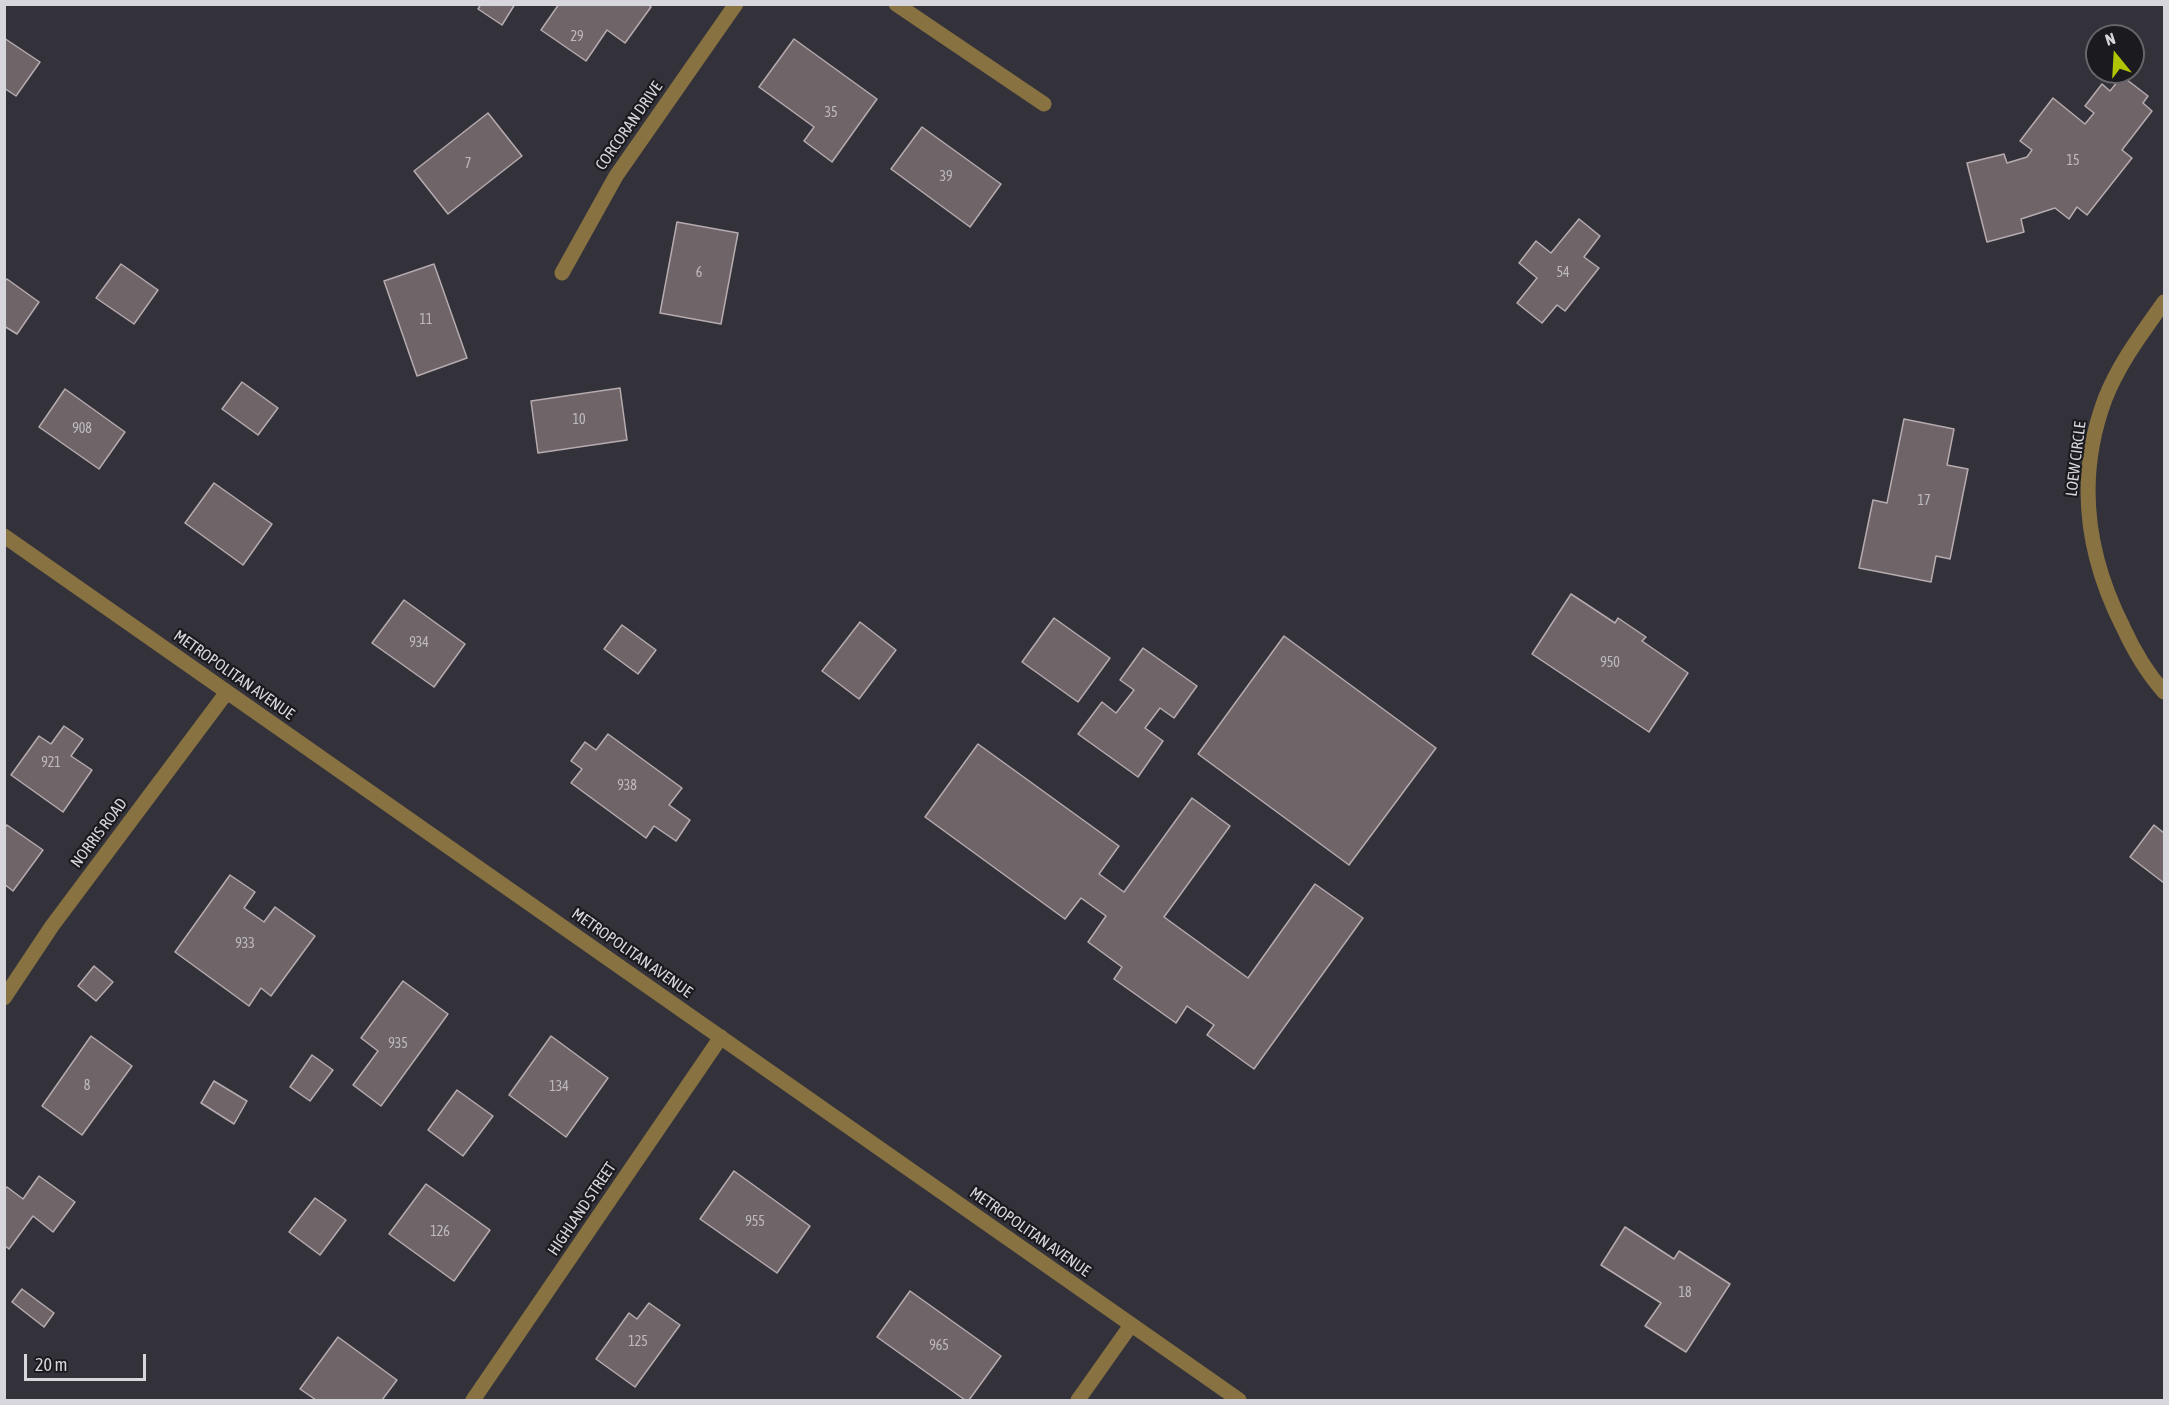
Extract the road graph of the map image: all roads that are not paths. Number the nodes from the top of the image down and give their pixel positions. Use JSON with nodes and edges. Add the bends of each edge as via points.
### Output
{"nodes":[{"id":1,"x":736,"y":4,"type":"edge"},
{"id":2,"x":896,"y":4,"type":"edge"},
{"id":3,"x":1044,"y":104,"type":"dead end"},
{"id":4,"x":562,"y":273,"type":"dead end"},
{"id":5,"x":2164,"y":302,"type":"edge"},
{"id":6,"x":4,"y":536,"type":"edge"},
{"id":7,"x":227,"y":692,"type":"junction"},
{"id":8,"x":2164,"y":692,"type":"edge"},
{"id":9,"x":4,"y":998,"type":"edge"},
{"id":10,"x":721,"y":1037,"type":"junction"},
{"id":11,"x":1131,"y":1325,"type":"junction"},
{"id":12,"x":473,"y":1401,"type":"edge"},
{"id":13,"x":1078,"y":1401,"type":"edge"},
{"id":14,"x":1239,"y":1401,"type":"edge"}],
"edges":[{"from":1,"to":4,"type":"street","name":"CORCORAN DRIVE","via":[[616,176]]},
{"from":2,"to":3,"type":"street"},
{"from":5,"to":8,"type":"street","name":"LOEW CIRCLE","via":[[2133,346],[2106,397],[2097,424],[2088,508],[2103,584],[2113,609],[2141,661]]},
{"from":6,"to":7,"type":"street","name":"METROPOLITAN AVENUE"},
{"from":7,"to":9,"type":"street","name":"NORRIS ROAD","via":[[52,926]]},
{"from":7,"to":10,"type":"street","name":"METROPOLITAN AVENUE"},
{"from":10,"to":11,"type":"street","name":"METROPOLITAN AVENUE"},
{"from":10,"to":12,"type":"street","name":"HIGHLAND STREET"},
{"from":11,"to":13,"type":"street"},
{"from":11,"to":14,"type":"street","name":"METROPOLITAN AVENUE"}]}
